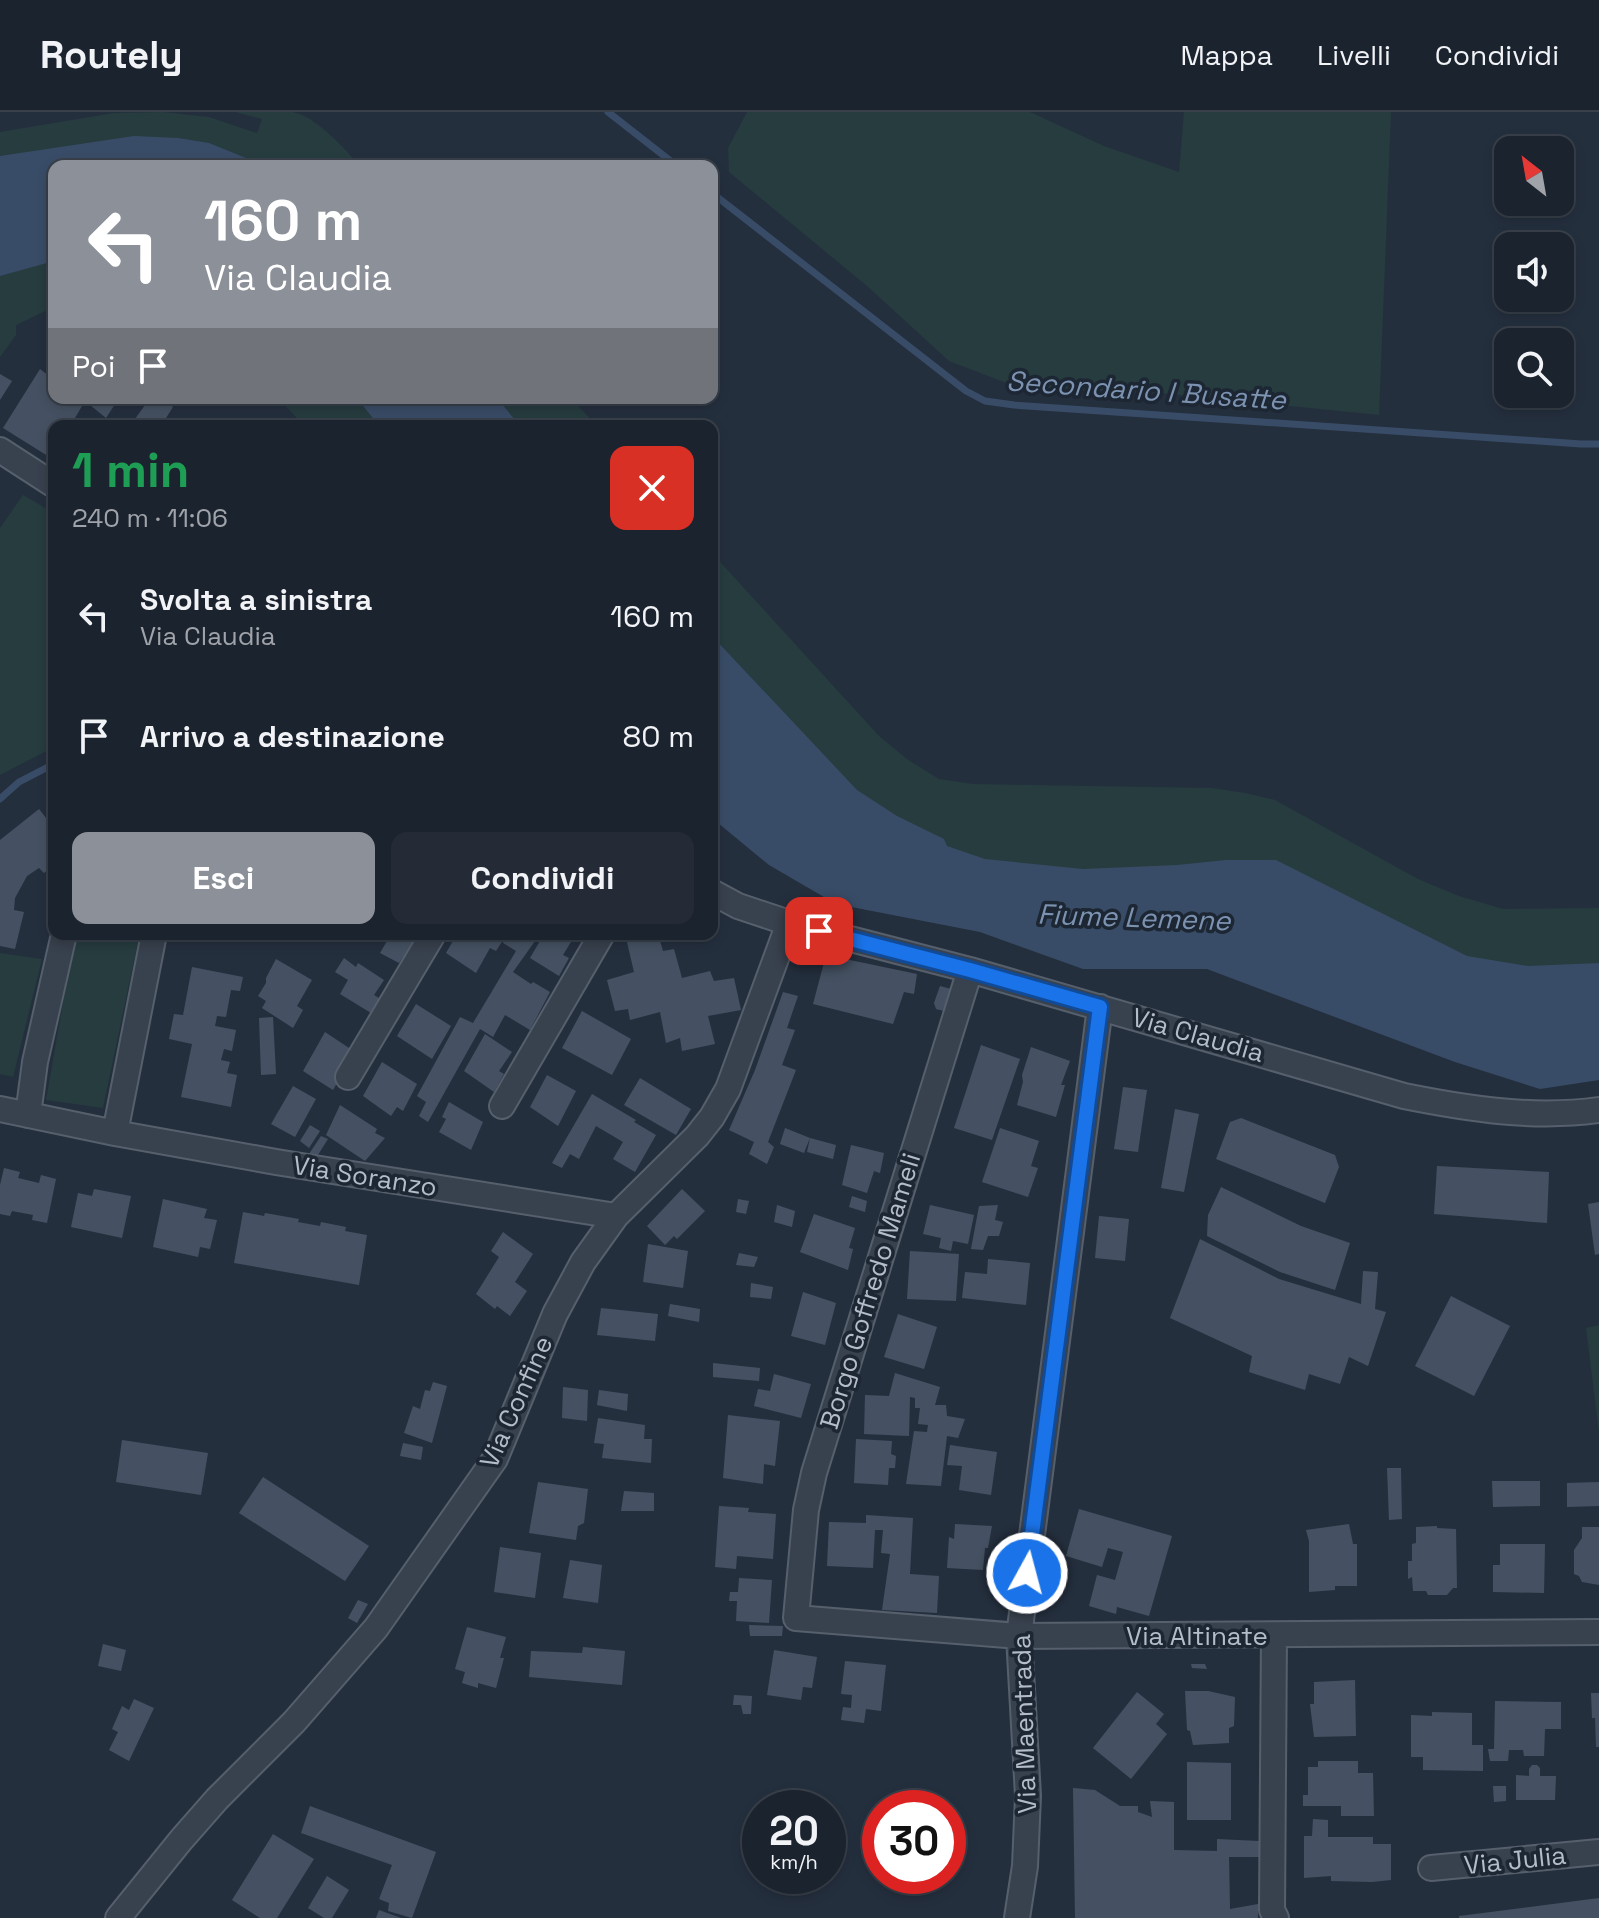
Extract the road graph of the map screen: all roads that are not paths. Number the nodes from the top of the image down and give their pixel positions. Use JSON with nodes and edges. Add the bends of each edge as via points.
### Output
{"nodes":[{"id":1,"x":0,"y":450,"type":"edge"},
{"id":2,"x":48,"y":481,"type":"edge"},
{"id":3,"x":718,"y":895,"type":"edge"},
{"id":4,"x":789,"y":923,"type":"junction"},
{"id":5,"x":63,"y":940,"type":"edge"},
{"id":6,"x":153,"y":940,"type":"edge"},
{"id":7,"x":429,"y":940,"type":"edge"},
{"id":8,"x":599,"y":940,"type":"edge"},
{"id":9,"x":970,"y":970,"type":"junction"},
{"id":10,"x":1100,"y":1007,"type":"junction"},
{"id":11,"x":348,"y":1077,"type":"dead end"},
{"id":12,"x":502,"y":1106,"type":"dead end"},
{"id":13,"x":0,"y":1109,"type":"edge"},
{"id":14,"x":1599,"y":1110,"type":"edge"},
{"id":15,"x":28,"y":1115,"type":"junction"},
{"id":16,"x":115,"y":1133,"type":"junction"},
{"id":17,"x":616,"y":1216,"type":"junction"},
{"id":18,"x":796,"y":1618,"type":"joint"},
{"id":19,"x":1599,"y":1632,"type":"edge"},
{"id":20,"x":1019,"y":1636,"type":"junction"},
{"id":21,"x":1274,"y":1636,"type":"junction"},
{"id":22,"x":1599,"y":1852,"type":"edge"},
{"id":23,"x":1431,"y":1868,"type":"dead end"},
{"id":24,"x":118,"y":1918,"type":"edge"},
{"id":25,"x":1017,"y":1918,"type":"edge"},
{"id":26,"x":1276,"y":1918,"type":"edge"}],
"edges":[{"from":1,"to":2,"type":"street"},
{"from":3,"to":4,"type":"street","name":"Via Claudia"},
{"from":4,"to":9,"type":"street","name":"Via Claudia"},
{"from":4,"to":17,"type":"street","name":"Via Confine","via":[[728,1089],[712,1117]]},
{"from":5,"to":15,"type":"street"},
{"from":6,"to":16,"type":"street"},
{"from":7,"to":11,"type":"street"},
{"from":8,"to":12,"type":"street"},
{"from":9,"to":10,"type":"street","name":"Via Claudia"},
{"from":9,"to":18,"type":"street","name":"Borgo Goffredo Mameli","via":[[814,1473]]},
{"from":10,"to":14,"type":"street","name":"Via Claudia","via":[[1456,1107],[1548,1115]]},
{"from":10,"to":20,"type":"street","name":"Via Maentrada"},
{"from":13,"to":15,"type":"street","name":"Via Soranzo"},
{"from":15,"to":16,"type":"street","name":"Via Soranzo"},
{"from":16,"to":17,"type":"street","name":"Via Soranzo"},
{"from":17,"to":24,"type":"street","name":"Via Confine","via":[[555,1314],[495,1459],[376,1628],[217,1799]]},
{"from":18,"to":20,"type":"street","name":"Via Altinate"},
{"from":19,"to":21,"type":"street","name":"Via Altinate"},
{"from":20,"to":21,"type":"street","name":"Via Altinate"},
{"from":20,"to":25,"type":"street","name":"Via Maentrada","via":[[1028,1796]]},
{"from":21,"to":26,"type":"street"},
{"from":22,"to":23,"type":"street","name":"Via Julia"}]}
